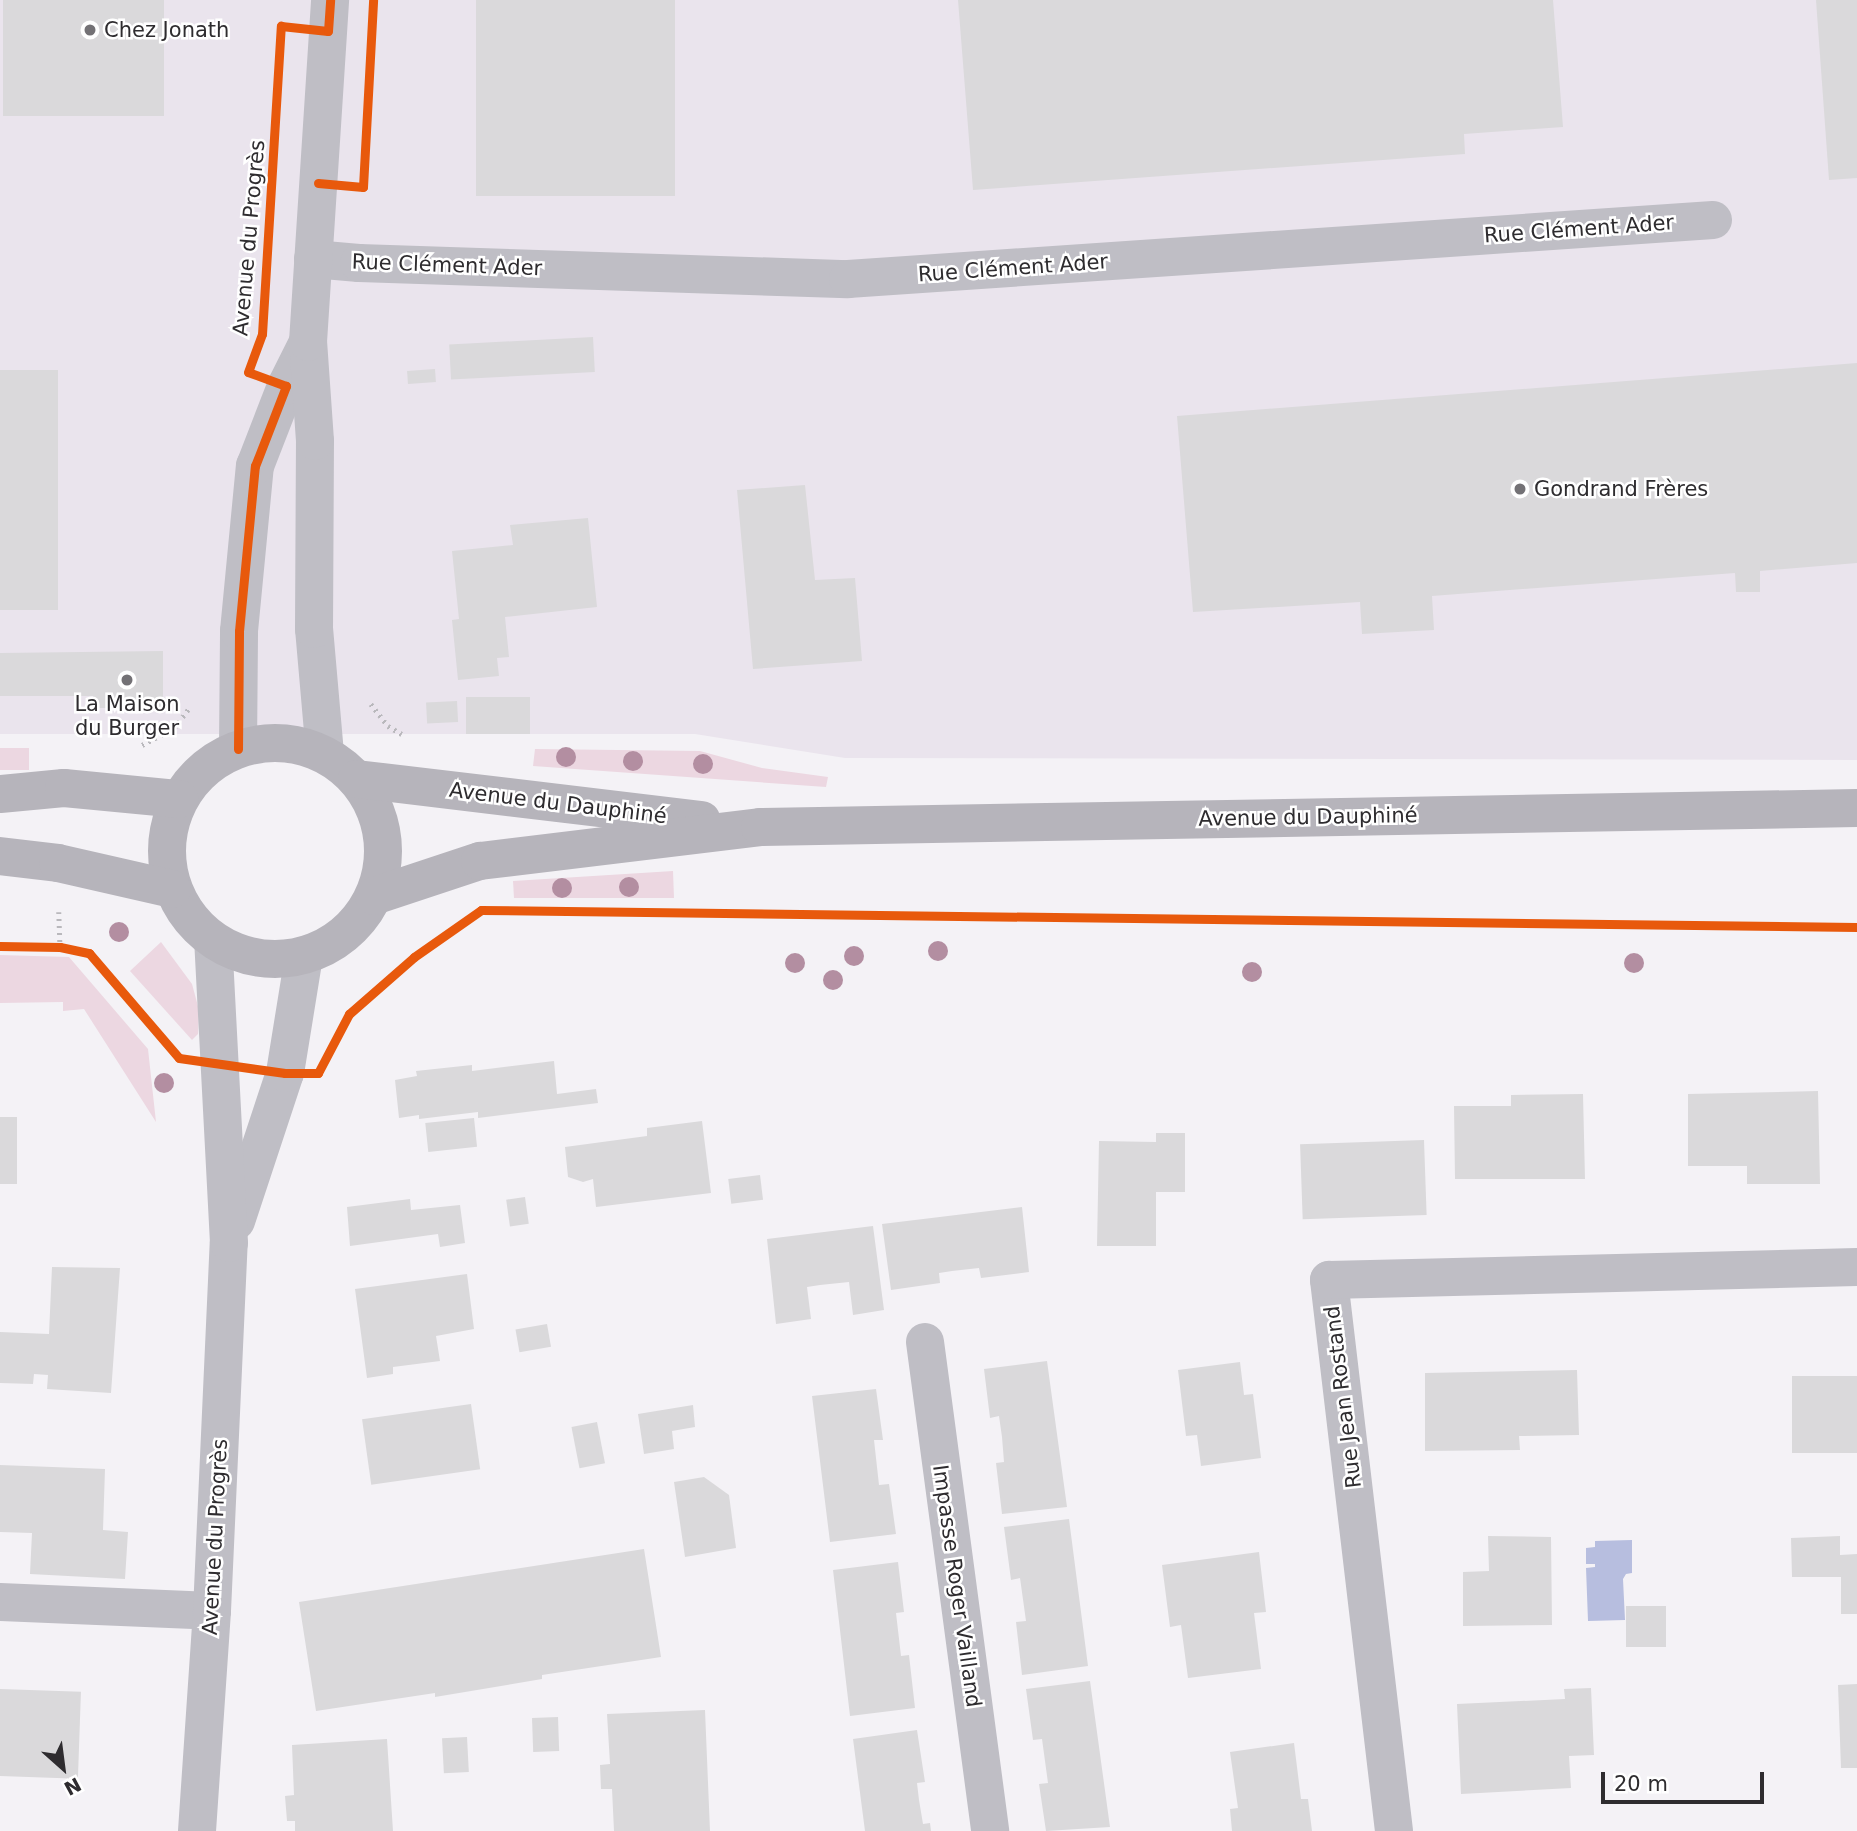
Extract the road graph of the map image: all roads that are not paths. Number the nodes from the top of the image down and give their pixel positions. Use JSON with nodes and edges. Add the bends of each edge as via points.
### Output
{"nodes":[{"id":1,"x":330,"y":0,"type":"edge"},
{"id":2,"x":1713,"y":220,"type":"dead end"},
{"id":3,"x":313,"y":259,"type":"junction"},
{"id":4,"x":308,"y":342,"type":"junction"},
{"id":5,"x":239,"y":749,"type":"junction"},
{"id":6,"x":325,"y":754,"type":"junction"},
{"id":7,"x":357,"y":779,"type":"junction"},
{"id":8,"x":0,"y":794,"type":"edge"},
{"id":9,"x":179,"y":799,"type":"junction"},
{"id":10,"x":1857,"y":808,"type":"edge"},
{"id":11,"x":760,"y":827,"type":"junction"},
{"id":12,"x":0,"y":856,"type":"edge"},
{"id":13,"x":172,"y":889,"type":"junction"},
{"id":14,"x":374,"y":896,"type":"junction"},
{"id":15,"x":213,"y":941,"type":"junction"},
{"id":16,"x":304,"y":956,"type":"junction"},
{"id":17,"x":229,"y":1243,"type":"junction"},
{"id":18,"x":1857,"y":1268,"type":"edge"},
{"id":19,"x":925,"y":1342,"type":"dead end"},
{"id":20,"x":0,"y":1602,"type":"edge"},
{"id":21,"x":212,"y":1611,"type":"junction"},
{"id":22,"x":197,"y":1831,"type":"edge"},
{"id":23,"x":990,"y":1831,"type":"edge"},
{"id":24,"x":1394,"y":1831,"type":"edge"}],
"edges":[{"from":1,"to":3,"type":"street"},
{"from":2,"to":3,"type":"street","name":"Rue Clément Ader","via":[[848,279]]},
{"from":3,"to":4,"type":"street"},
{"from":4,"to":5,"type":"street","via":[[255,466],[239,631]]},
{"from":4,"to":6,"type":"street","via":[[315,441],[314,629]]},
{"from":5,"to":6,"type":"main road","via":[[267,742],[296,744]]},
{"from":5,"to":9,"type":"main road","via":[[205,769]]},
{"from":6,"to":7,"type":"main road"},
{"from":7,"to":11,"type":"main road","name":"Avenue du Dauphiné"},
{"from":7,"to":14,"type":"main road","via":[[374,805],[383,835],[383,866]]},
{"from":8,"to":9,"type":"main road","via":[[64,788]]},
{"from":9,"to":13,"type":"main road","via":[[168,829]]},
{"from":10,"to":11,"type":"main road","name":"Avenue du Dauphiné"},
{"from":11,"to":14,"type":"main road","name":"Avenue du Dauphiné","via":[[481,861]]},
{"from":12,"to":13,"type":"main road","via":[[58,863]]},
{"from":13,"to":15,"type":"main road","via":[[189,919]]},
{"from":14,"to":16,"type":"main road","via":[[357,923],[333,943]]},
{"from":15,"to":16,"type":"main road","via":[[272,960]]},
{"from":15,"to":17,"type":"street","name":"Avenue du Progrès"},
{"from":16,"to":17,"type":"street","name":"Avenue du Progrès","via":[[285,1073]]},
{"from":17,"to":21,"type":"street","name":"Avenue du Progrès"},
{"from":18,"to":24,"type":"street","name":"Rue Jean Rostand","via":[[1329,1280]]},
{"from":19,"to":23,"type":"street","name":"Impasse Roger Vailland"},
{"from":20,"to":21,"type":"street"},
{"from":21,"to":22,"type":"street","name":"Avenue du Progrès"}]}
